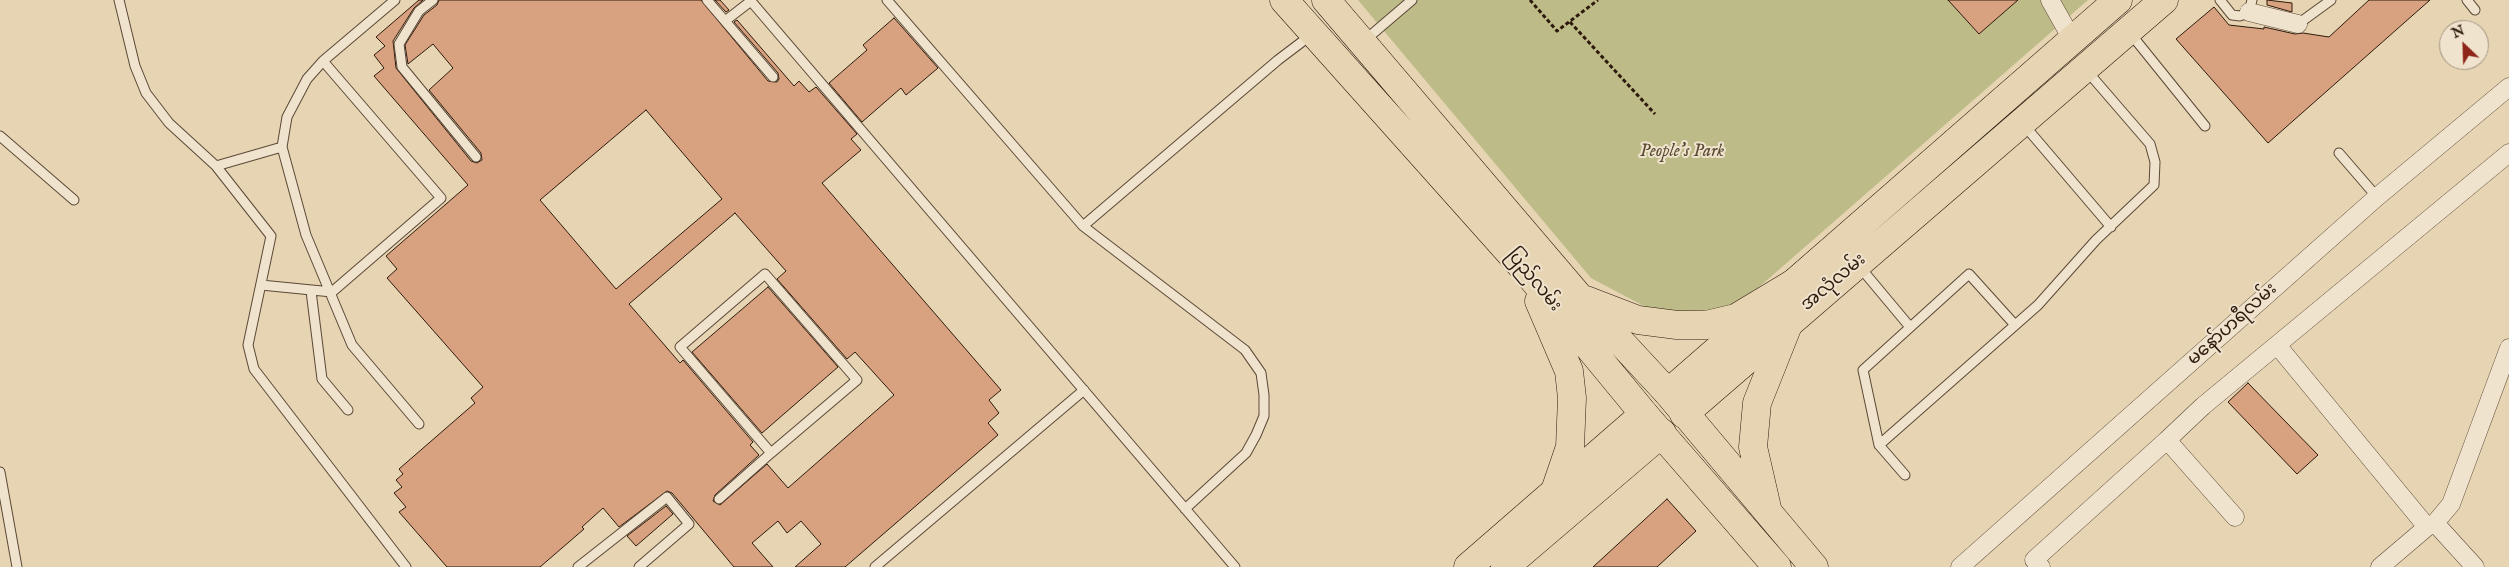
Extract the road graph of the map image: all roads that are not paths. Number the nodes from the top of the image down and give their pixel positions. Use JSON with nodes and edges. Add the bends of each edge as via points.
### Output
{"nodes":[{"id":1,"x":119,"y":0,"type":"edge"},
{"id":2,"x":395,"y":0,"type":"edge"},
{"id":3,"x":433,"y":0,"type":"edge"},
{"id":4,"x":707,"y":0,"type":"edge"},
{"id":5,"x":886,"y":0,"type":"edge"},
{"id":6,"x":1284,"y":0,"type":"edge"},
{"id":7,"x":1326,"y":0,"type":"edge"},
{"id":8,"x":1412,"y":0,"type":"edge"},
{"id":9,"x":2050,"y":0,"type":"edge"},
{"id":10,"x":2118,"y":0,"type":"edge"},
{"id":11,"x":2164,"y":0,"type":"edge"},
{"id":12,"x":2220,"y":0,"type":"edge"},
{"id":13,"x":2331,"y":0,"type":"edge"},
{"id":14,"x":2467,"y":0,"type":"edge"},
{"id":15,"x":751,"y":1,"type":"edge"},
{"id":16,"x":2250,"y":6,"type":"edge"},
{"id":17,"x":2475,"y":10,"type":"dead end"},
{"id":18,"x":726,"y":21,"type":"junction"},
{"id":19,"x":2298,"y":24,"type":"joint"},
{"id":20,"x":2128,"y":31,"type":"junction"},
{"id":21,"x":1313,"y":33,"type":"junction"},
{"id":22,"x":2073,"y":41,"type":"junction"},
{"id":23,"x":1362,"y":43,"type":"junction"},
{"id":24,"x":324,"y":60,"type":"junction"},
{"id":25,"x":2086,"y":69,"type":"junction"},
{"id":26,"x":772,"y":77,"type":"dead end"},
{"id":27,"x":2509,"y":87,"type":"edge"},
{"id":28,"x":2022,"y":123,"type":"junction"},
{"id":29,"x":2205,"y":126,"type":"dead end"},
{"id":30,"x":0,"y":136,"type":"edge"},
{"id":31,"x":282,"y":147,"type":"junction"},
{"id":32,"x":2509,"y":152,"type":"edge"},
{"id":33,"x":2339,"y":153,"type":"dead end"},
{"id":34,"x":476,"y":156,"type":"dead end"},
{"id":35,"x":216,"y":166,"type":"junction"},
{"id":36,"x":2377,"y":197,"type":"junction"},
{"id":37,"x":74,"y":200,"type":"dead end"},
{"id":38,"x":1083,"y":226,"type":"junction"},
{"id":39,"x":2110,"y":227,"type":"junction"},
{"id":40,"x":1847,"y":254,"type":"junction"},
{"id":41,"x":1527,"y":272,"type":"junction"},
{"id":42,"x":1799,"y":280,"type":"junction"},
{"id":43,"x":261,"y":286,"type":"junction"},
{"id":44,"x":311,"y":291,"type":"junction"},
{"id":45,"x":332,"y":292,"type":"junction"},
{"id":46,"x":1581,"y":299,"type":"junction"},
{"id":47,"x":1790,"y":320,"type":"junction"},
{"id":48,"x":2015,"y":325,"type":"junction"},
{"id":49,"x":1910,"y":327,"type":"junction"},
{"id":50,"x":2277,"y":345,"type":"junction"},
{"id":51,"x":2509,"y":348,"type":"edge"},
{"id":52,"x":1084,"y":390,"type":"junction"},
{"id":53,"x":1676,"y":404,"type":"junction"},
{"id":54,"x":348,"y":410,"type":"dead end"},
{"id":55,"x":1653,"y":423,"type":"junction"},
{"id":56,"x":419,"y":424,"type":"dead end"},
{"id":57,"x":2167,"y":440,"type":"junction"},
{"id":58,"x":1878,"y":445,"type":"junction"},
{"id":59,"x":771,"y":453,"type":"junction"},
{"id":60,"x":0,"y":472,"type":"edge"},
{"id":61,"x":1905,"y":475,"type":"dead end"},
{"id":62,"x":1555,"y":491,"type":"junction"},
{"id":63,"x":719,"y":498,"type":"dead end"},
{"id":64,"x":1185,"y":509,"type":"junction"},
{"id":65,"x":1768,"y":512,"type":"junction"},
{"id":66,"x":2235,"y":517,"type":"dead end"},
{"id":67,"x":2431,"y":525,"type":"junction"},
{"id":68,"x":1510,"y":565,"type":"edge"},
{"id":69,"x":17,"y":567,"type":"edge"},
{"id":70,"x":406,"y":567,"type":"edge"},
{"id":71,"x":578,"y":567,"type":"edge"},
{"id":72,"x":639,"y":567,"type":"edge"},
{"id":73,"x":875,"y":567,"type":"edge"},
{"id":74,"x":1235,"y":567,"type":"edge"},
{"id":75,"x":1468,"y":567,"type":"edge"},
{"id":76,"x":1777,"y":567,"type":"edge"},
{"id":77,"x":1814,"y":567,"type":"edge"},
{"id":78,"x":1960,"y":567,"type":"edge"},
{"id":79,"x":2041,"y":567,"type":"edge"},
{"id":80,"x":2380,"y":567,"type":"edge"},
{"id":81,"x":2475,"y":567,"type":"edge"}],
"edges":[{"from":1,"to":35,"type":"lane","via":[[135,66],[146,93],[169,123]]},
{"from":2,"to":24,"type":"lane"},
{"from":3,"to":34,"type":"lane","via":[[420,11],[399,44],[402,67]]},
{"from":4,"to":18,"type":"lane"},
{"from":5,"to":38,"type":"lane"},
{"from":6,"to":21,"type":"main road","name":"ပြည်လမ်း"},
{"from":7,"to":23,"type":"main road","name":"ပြည်လမ်း"},
{"from":8,"to":23,"type":"lane"},
{"from":9,"to":22,"type":"street"},
{"from":10,"to":22,"type":"main road","name":"အလုံလမ်း"},
{"from":11,"to":20,"type":"main road","name":"အလုံလမ်း"},
{"from":12,"to":16,"type":"lane","via":[[2232,15],[2240,16]]},
{"from":13,"to":19,"type":"lane"},
{"from":14,"to":17,"type":"lane"},
{"from":15,"to":18,"type":"lane"},
{"from":15,"to":52,"type":"lane"},
{"from":16,"to":19,"type":"street"},
{"from":18,"to":26,"type":"lane"},
{"from":20,"to":25,"type":"main road","name":"အလုံလမ်း"},
{"from":20,"to":29,"type":"lane"},
{"from":21,"to":38,"type":"lane"},
{"from":21,"to":41,"type":"main road","name":"ပြည်လမ်း"},
{"from":22,"to":40,"type":"main road","name":"အလုံလမ်း"},
{"from":23,"to":46,"type":"main road","name":"ပြည်လမ်း"},
{"from":24,"to":31,"type":"lane","via":[[306,79],[287,117]]},
{"from":24,"to":45,"type":"lane","via":[[440,198]]},
{"from":25,"to":28,"type":"main road","name":"အလုံလမ်း"},
{"from":25,"to":39,"type":"lane","via":[[2150,144],[2156,162],[2154,185]]},
{"from":27,"to":36,"type":"street","name":"မနော်ဟရီလမ်း"},
{"from":28,"to":39,"type":"lane"},
{"from":28,"to":40,"type":"main road","name":"အလုံလမ်း"},
{"from":30,"to":37,"type":"lane"},
{"from":31,"to":35,"type":"lane"},
{"from":31,"to":45,"type":"lane","via":[[306,235]]},
{"from":32,"to":50,"type":"street"},
{"from":33,"to":36,"type":"lane"},
{"from":35,"to":43,"type":"lane","via":[[270,236]]},
{"from":36,"to":78,"type":"street","name":"မနော်ဟရီလမ်း"},
{"from":38,"to":64,"type":"lane","via":[[1244,350],[1261,373],[1264,416],[1246,453]]},
{"from":39,"to":48,"type":"lane"},
{"from":40,"to":42,"type":"main road","name":"အလုံလမ်း"},
{"from":40,"to":47,"type":"main road","name":"အလုံလမ်း"},
{"from":40,"to":49,"type":"lane"},
{"from":41,"to":55,"type":"main road","name":"ပြည်လမ်း"},
{"from":41,"to":62,"type":"main road","via":[[1568,371],[1572,398],[1570,447]]},
{"from":42,"to":46,"type":"main road","via":[[1736,318],[1706,325],[1638,320]]},
{"from":42,"to":53,"type":"main road","name":"အလုံလမ်း"},
{"from":43,"to":44,"type":"lane"},
{"from":43,"to":70,"type":"lane","via":[[248,345],[254,370]]},
{"from":44,"to":45,"type":"lane"},
{"from":44,"to":54,"type":"lane","via":[[322,379]]},
{"from":45,"to":56,"type":"lane","via":[[352,345]]},
{"from":46,"to":53,"type":"main road","name":"ပြည်လမ်း"},
{"from":47,"to":53,"type":"main road","name":"အလုံလမ်း"},
{"from":47,"to":65,"type":"main road","via":[[1757,403],[1753,447]]},
{"from":48,"to":49,"type":"lane","via":[[1969,274]]},
{"from":48,"to":58,"type":"lane"},
{"from":49,"to":58,"type":"lane","via":[[1864,370]]},
{"from":50,"to":57,"type":"street"},
{"from":50,"to":67,"type":"street"},
{"from":51,"to":67,"type":"street","via":[[2451,504]]},
{"from":52,"to":64,"type":"lane"},
{"from":52,"to":73,"type":"lane"},
{"from":53,"to":55,"type":"main road","name":"အလုံလမ်း"},
{"from":53,"to":65,"type":"main road","name":"ပြည်လမ်း"},
{"from":55,"to":62,"type":"main road","name":"အလုံလမ်း"},
{"from":55,"to":68,"type":"main road","name":"အလုံလမ်း"},
{"from":55,"to":76,"type":"main road","name":"ပြည်လမ်း"},
{"from":57,"to":66,"type":"street"},
{"from":57,"to":79,"type":"street","via":[[2034,560]]},
{"from":58,"to":61,"type":"lane"},
{"from":59,"to":59,"type":"lane","via":[[857,380],[766,274],[680,347]]},
{"from":59,"to":63,"type":"lane"},
{"from":60,"to":69,"type":"lane"},
{"from":62,"to":75,"type":"main road","name":"အလုံလမ်း"},
{"from":64,"to":74,"type":"lane"},
{"from":65,"to":77,"type":"main road","name":"ပြည်လမ်း"},
{"from":67,"to":80,"type":"street"},
{"from":67,"to":81,"type":"street"},
{"from":71,"to":72,"type":"lane","via":[[667,497],[689,524]]}]}
